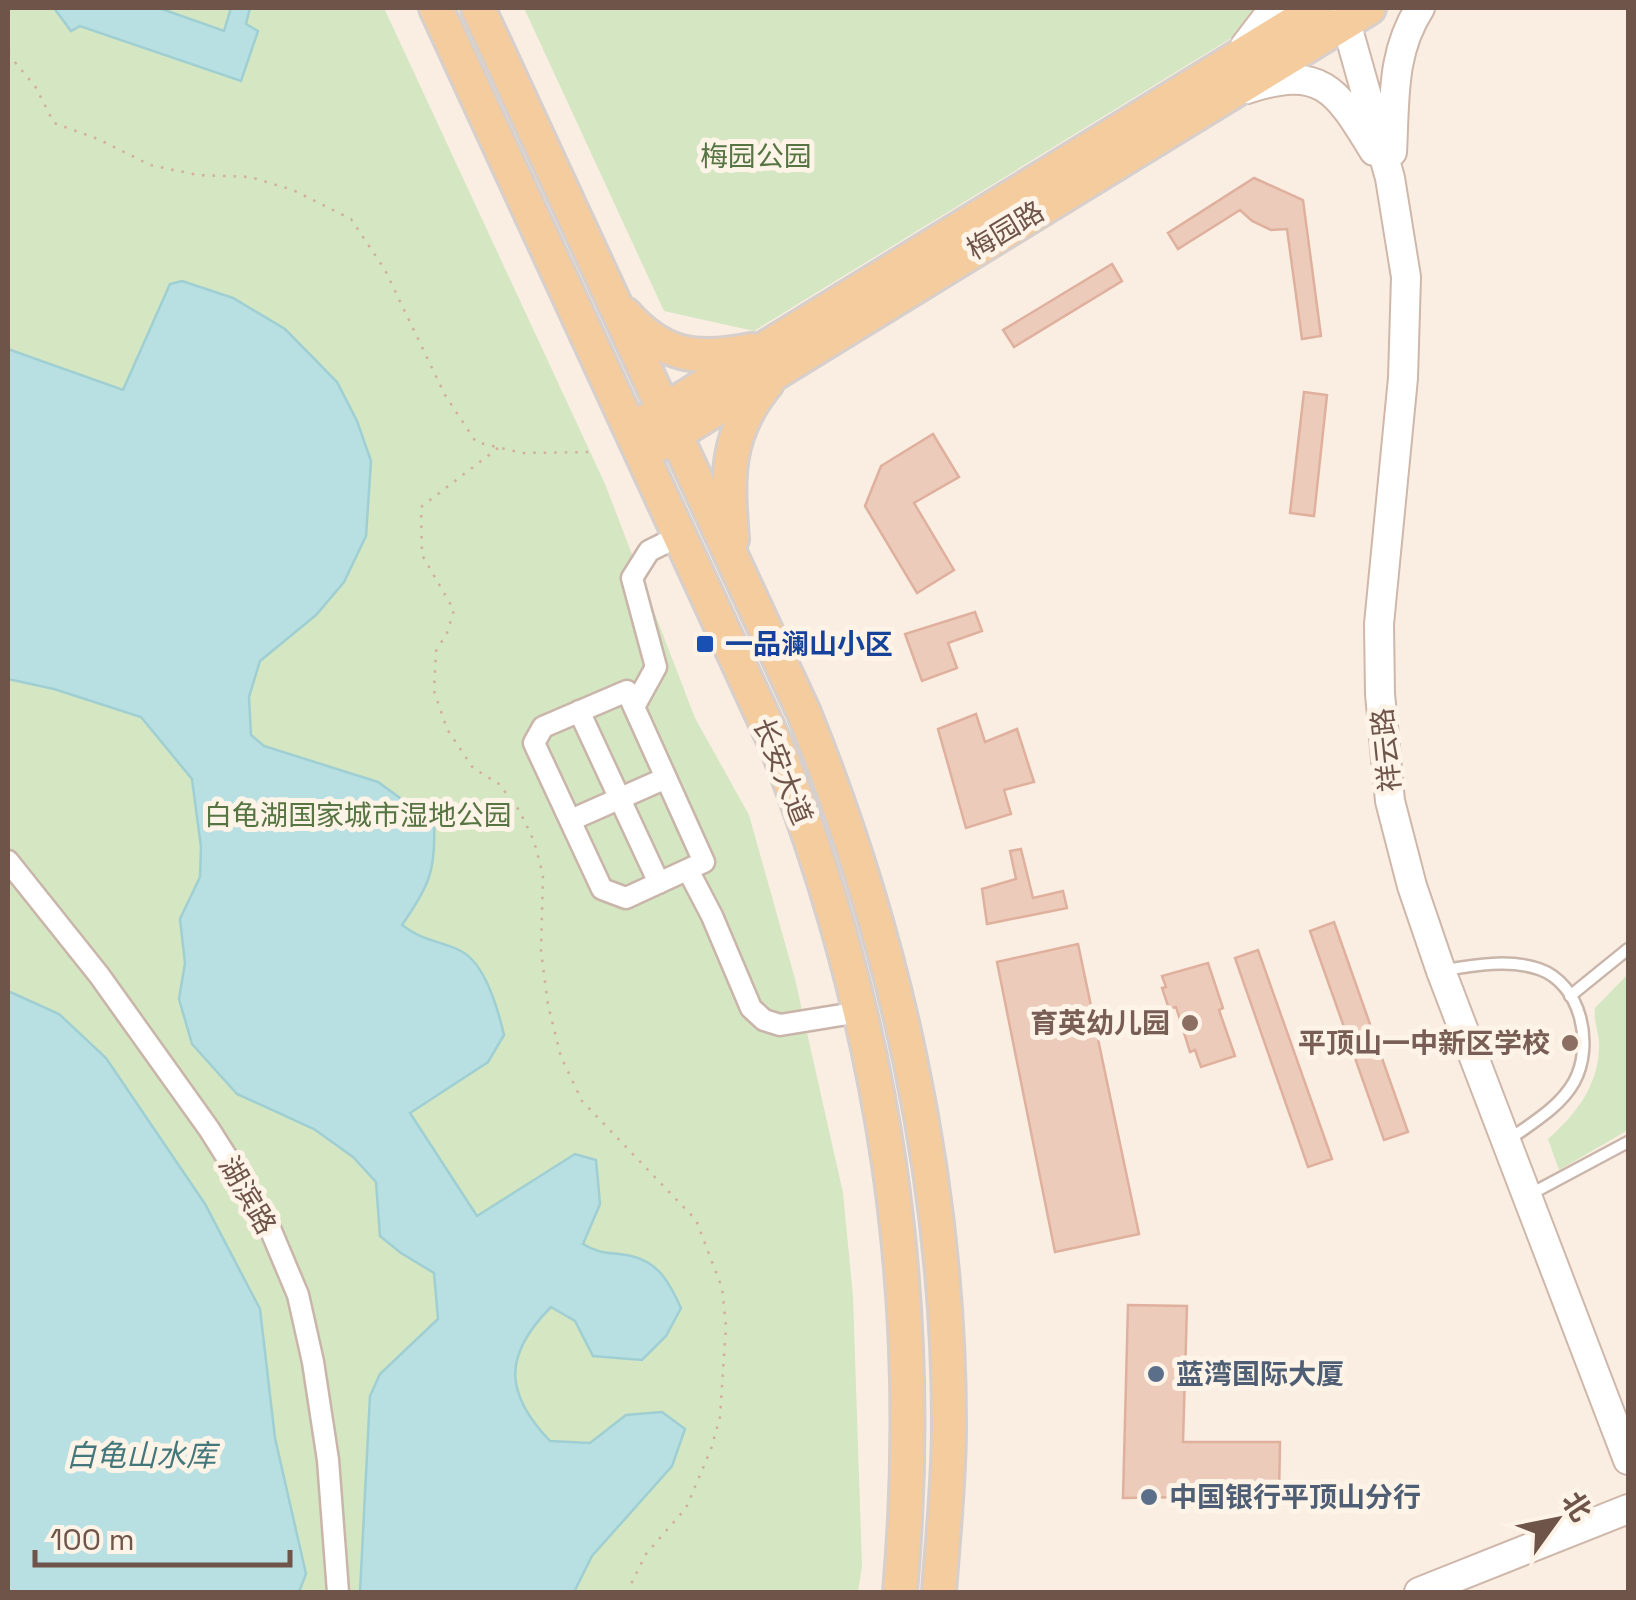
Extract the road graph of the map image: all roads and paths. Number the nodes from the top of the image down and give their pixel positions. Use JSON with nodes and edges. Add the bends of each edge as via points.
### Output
{"nodes":[{"id":1,"x":436,"y":8,"type":"edge"},
{"id":2,"x":478,"y":8,"type":"edge"},
{"id":3,"x":1274,"y":8,"type":"edge"},
{"id":4,"x":1420,"y":8,"type":"edge"},
{"id":5,"x":1344,"y":11,"type":"edge"},
{"id":6,"x":8,"y":54,"type":"edge"},
{"id":7,"x":1215,"y":86,"type":"junction"},
{"id":8,"x":1390,"y":178,"type":"junction"},
{"id":9,"x":611,"y":297,"type":"junction"},
{"id":10,"x":773,"y":358,"type":"junction"},
{"id":11,"x":668,"y":423,"type":"junction"},
{"id":12,"x":636,"y":443,"type":"junction"},
{"id":13,"x":498,"y":448,"type":"junction"},
{"id":14,"x":591,"y":452,"type":"dead end"},
{"id":15,"x":679,"y":536,"type":"junction"},
{"id":16,"x":733,"y":559,"type":"junction"},
{"id":17,"x":634,"y":707,"type":"junction"},
{"id":18,"x":580,"y":711,"type":"junction"},
{"id":19,"x":666,"y":778,"type":"junction"},
{"id":20,"x":621,"y":798,"type":"junction"},
{"id":21,"x":570,"y":820,"type":"junction"},
{"id":22,"x":8,"y":861,"type":"edge"},
{"id":23,"x":688,"y":870,"type":"junction"},
{"id":24,"x":660,"y":883,"type":"junction"},
{"id":25,"x":1628,"y":949,"type":"edge"},
{"id":26,"x":1442,"y":971,"type":"junction"},
{"id":27,"x":1570,"y":996,"type":"junction"},
{"id":28,"x":860,"y":1012,"type":"junction"},
{"id":29,"x":1628,"y":1142,"type":"edge"},
{"id":30,"x":1506,"y":1143,"type":"junction"},
{"id":31,"x":1526,"y":1197,"type":"junction"},
{"id":32,"x":1628,"y":1460,"type":"edge"},
{"id":33,"x":1628,"y":1509,"type":"edge"},
{"id":34,"x":1628,"y":1529,"type":"edge"},
{"id":35,"x":338,"y":1592,"type":"edge"},
{"id":36,"x":627,"y":1592,"type":"edge"},
{"id":37,"x":900,"y":1592,"type":"edge"},
{"id":38,"x":940,"y":1592,"type":"edge"},
{"id":39,"x":1419,"y":1592,"type":"edge"},
{"id":40,"x":1468,"y":1592,"type":"edge"}],
"edges":[{"from":1,"to":12,"type":"main road","name":"长安大道"},
{"from":2,"to":9,"type":"main road","name":"长安大道"},
{"from":3,"to":7,"type":"main road"},
{"from":4,"to":8,"type":"main road","via":[[1396,68]]},
{"from":5,"to":7,"type":"main road","name":"梅园路"},
{"from":5,"to":8,"type":"main road","name":"祥云路"},
{"from":6,"to":13,"type":"path","via":[[54,123],[150,165],[250,178],[293,190],[351,219],[385,270],[445,395],[476,442]]},
{"from":7,"to":8,"type":"main road","via":[[1312,82],[1343,100]]},
{"from":7,"to":10,"type":"main road","name":"梅园路"},
{"from":8,"to":26,"type":"main road","name":"祥云路","via":[[1407,308],[1382,588],[1380,694],[1396,829]]},
{"from":9,"to":10,"type":"main road","via":[[650,338],[677,352]]},
{"from":9,"to":11,"type":"main road","name":"长安大道"},
{"from":10,"to":11,"type":"main road","name":"梅园路"},
{"from":10,"to":16,"type":"main road","via":[[749,405],[727,476]]},
{"from":11,"to":12,"type":"main road","name":"梅园路"},
{"from":11,"to":16,"type":"main road","name":"长安大道"},
{"from":12,"to":15,"type":"main road","name":"长安大道"},
{"from":13,"to":14,"type":"path"},
{"from":13,"to":36,"type":"path","via":[[421,507],[422,555],[454,610],[436,650],[434,692],[473,768],[499,784],[534,840],[543,874],[548,1005],[582,1102],[696,1220],[722,1288],[720,1417],[701,1479]]},
{"from":15,"to":17,"type":"street","via":[[649,551],[632,578],[656,667]]},
{"from":15,"to":28,"type":"main road","name":"长安大道","via":[[802,812]]},
{"from":16,"to":38,"type":"main road","name":"长安大道","via":[[838,797],[910,1063],[931,1186],[947,1357]]},
{"from":17,"to":18,"type":"street","via":[[626,691]]},
{"from":17,"to":19,"type":"street"},
{"from":18,"to":20,"type":"street"},
{"from":18,"to":21,"type":"street","via":[[543,727],[534,742]]},
{"from":19,"to":20,"type":"street"},
{"from":19,"to":23,"type":"street","via":[[704,862]]},
{"from":20,"to":21,"type":"street"},
{"from":20,"to":24,"type":"street"},
{"from":21,"to":24,"type":"street","via":[[602,889],[626,898]]},
{"from":22,"to":35,"type":"street","name":"湖滨路","via":[[210,1130],[266,1220],[298,1294],[313,1362]]},
{"from":23,"to":24,"type":"street"},
{"from":23,"to":28,"type":"street","via":[[751,1008],[764,1020],[780,1025]]},
{"from":25,"to":27,"type":"lane"},
{"from":26,"to":27,"type":"lane","via":[[1541,969]]},
{"from":26,"to":30,"type":"main road","name":"祥云路"},
{"from":27,"to":30,"type":"lane","via":[[1583,1029],[1580,1070],[1561,1100]]},
{"from":28,"to":37,"type":"main road","name":"长安大道","via":[[883,1117],[904,1277],[909,1437]]},
{"from":29,"to":31,"type":"lane"},
{"from":30,"to":31,"type":"main road","name":"祥云路"},
{"from":31,"to":32,"type":"main road","name":"祥云路"},
{"from":33,"to":39,"type":"main road"},
{"from":34,"to":40,"type":"main road"}]}
